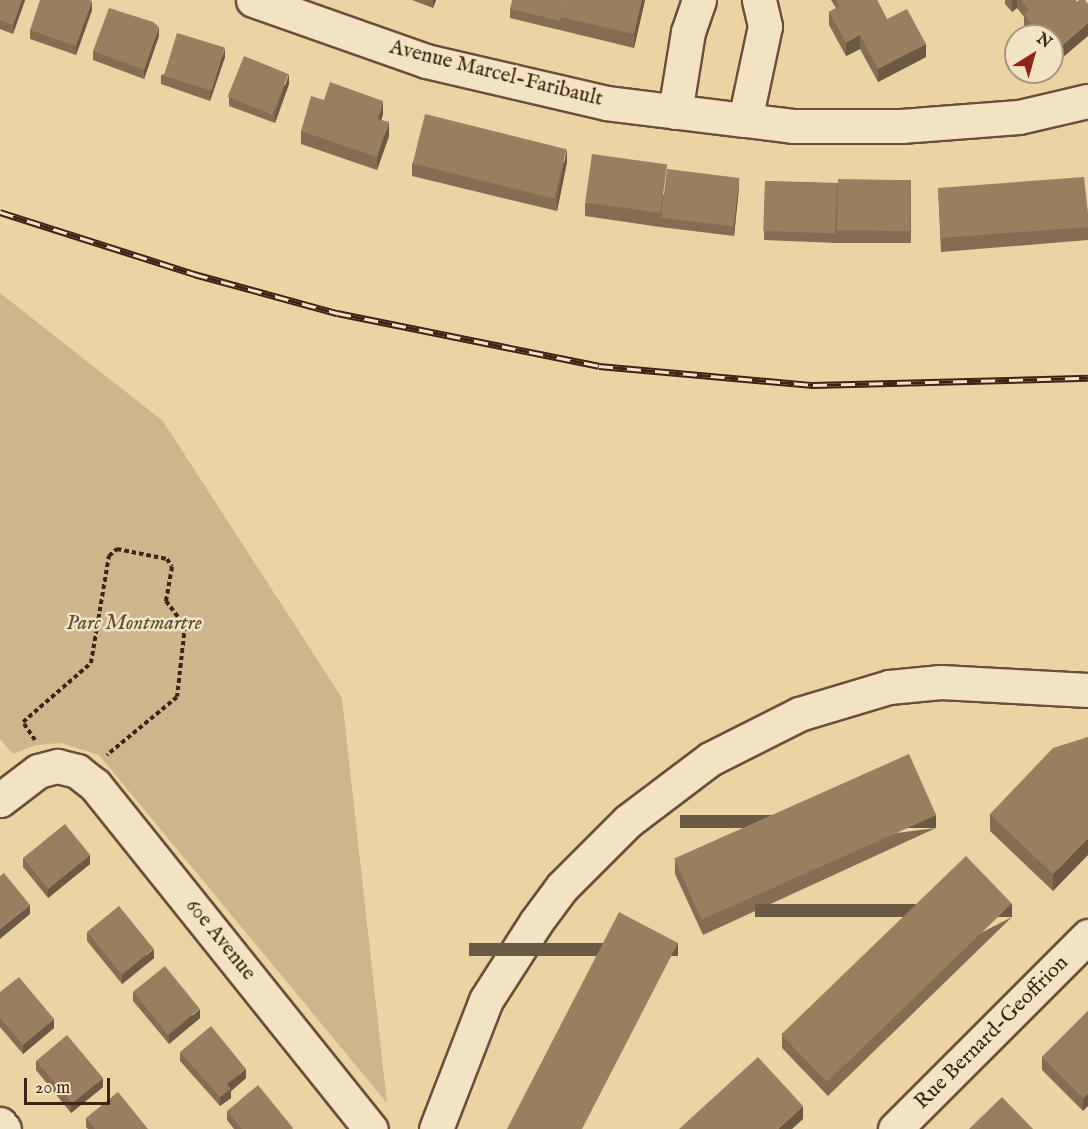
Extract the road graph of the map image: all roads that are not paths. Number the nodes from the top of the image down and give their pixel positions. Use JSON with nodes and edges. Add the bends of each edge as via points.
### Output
{"nodes":[{"id":1,"x":253,"y":0,"type":"edge"},
{"id":2,"x":699,"y":0,"type":"edge"},
{"id":3,"x":759,"y":0,"type":"edge"},
{"id":4,"x":312,"y":10,"type":"edge"},
{"id":5,"x":1088,"y":102,"type":"edge"},
{"id":6,"x":675,"y":112,"type":"junction"},
{"id":7,"x":745,"y":120,"type":"junction"},
{"id":8,"x":1088,"y":690,"type":"edge"},
{"id":9,"x":0,"y":800,"type":"edge"},
{"id":10,"x":1088,"y":936,"type":"edge"},
{"id":11,"x":0,"y":1124,"type":"edge"},
{"id":12,"x":4,"y":1129,"type":"edge"},
{"id":13,"x":372,"y":1129,"type":"edge"},
{"id":14,"x":436,"y":1129,"type":"edge"},
{"id":15,"x":895,"y":1129,"type":"edge"}],
"edges":[{"from":1,"to":4,"type":"street","name":"Avenue Marcel-Faribault"},
{"from":2,"to":6,"type":"street","via":[[688,32]]},
{"from":3,"to":7,"type":"street","via":[[765,26]]},
{"from":4,"to":6,"type":"street","name":"Avenue Marcel-Faribault","via":[[426,61],[606,103]]},
{"from":5,"to":7,"type":"street","name":"Avenue Marcel-Faribault","via":[[1018,117],[901,126],[793,126]]},
{"from":6,"to":7,"type":"street","name":"Avenue Marcel-Faribault"},
{"from":8,"to":14,"type":"street","via":[[941,681],[889,687],[799,714],[710,759],[628,821],[562,887],[536,922],[486,1000]]},
{"from":9,"to":13,"type":"street","name":"60e Avenue","via":[[38,771],[49,757],[95,785]]},
{"from":10,"to":15,"type":"street","name":"Rue Bernard-Geoffrion"},
{"from":11,"to":12,"type":"street"}]}
